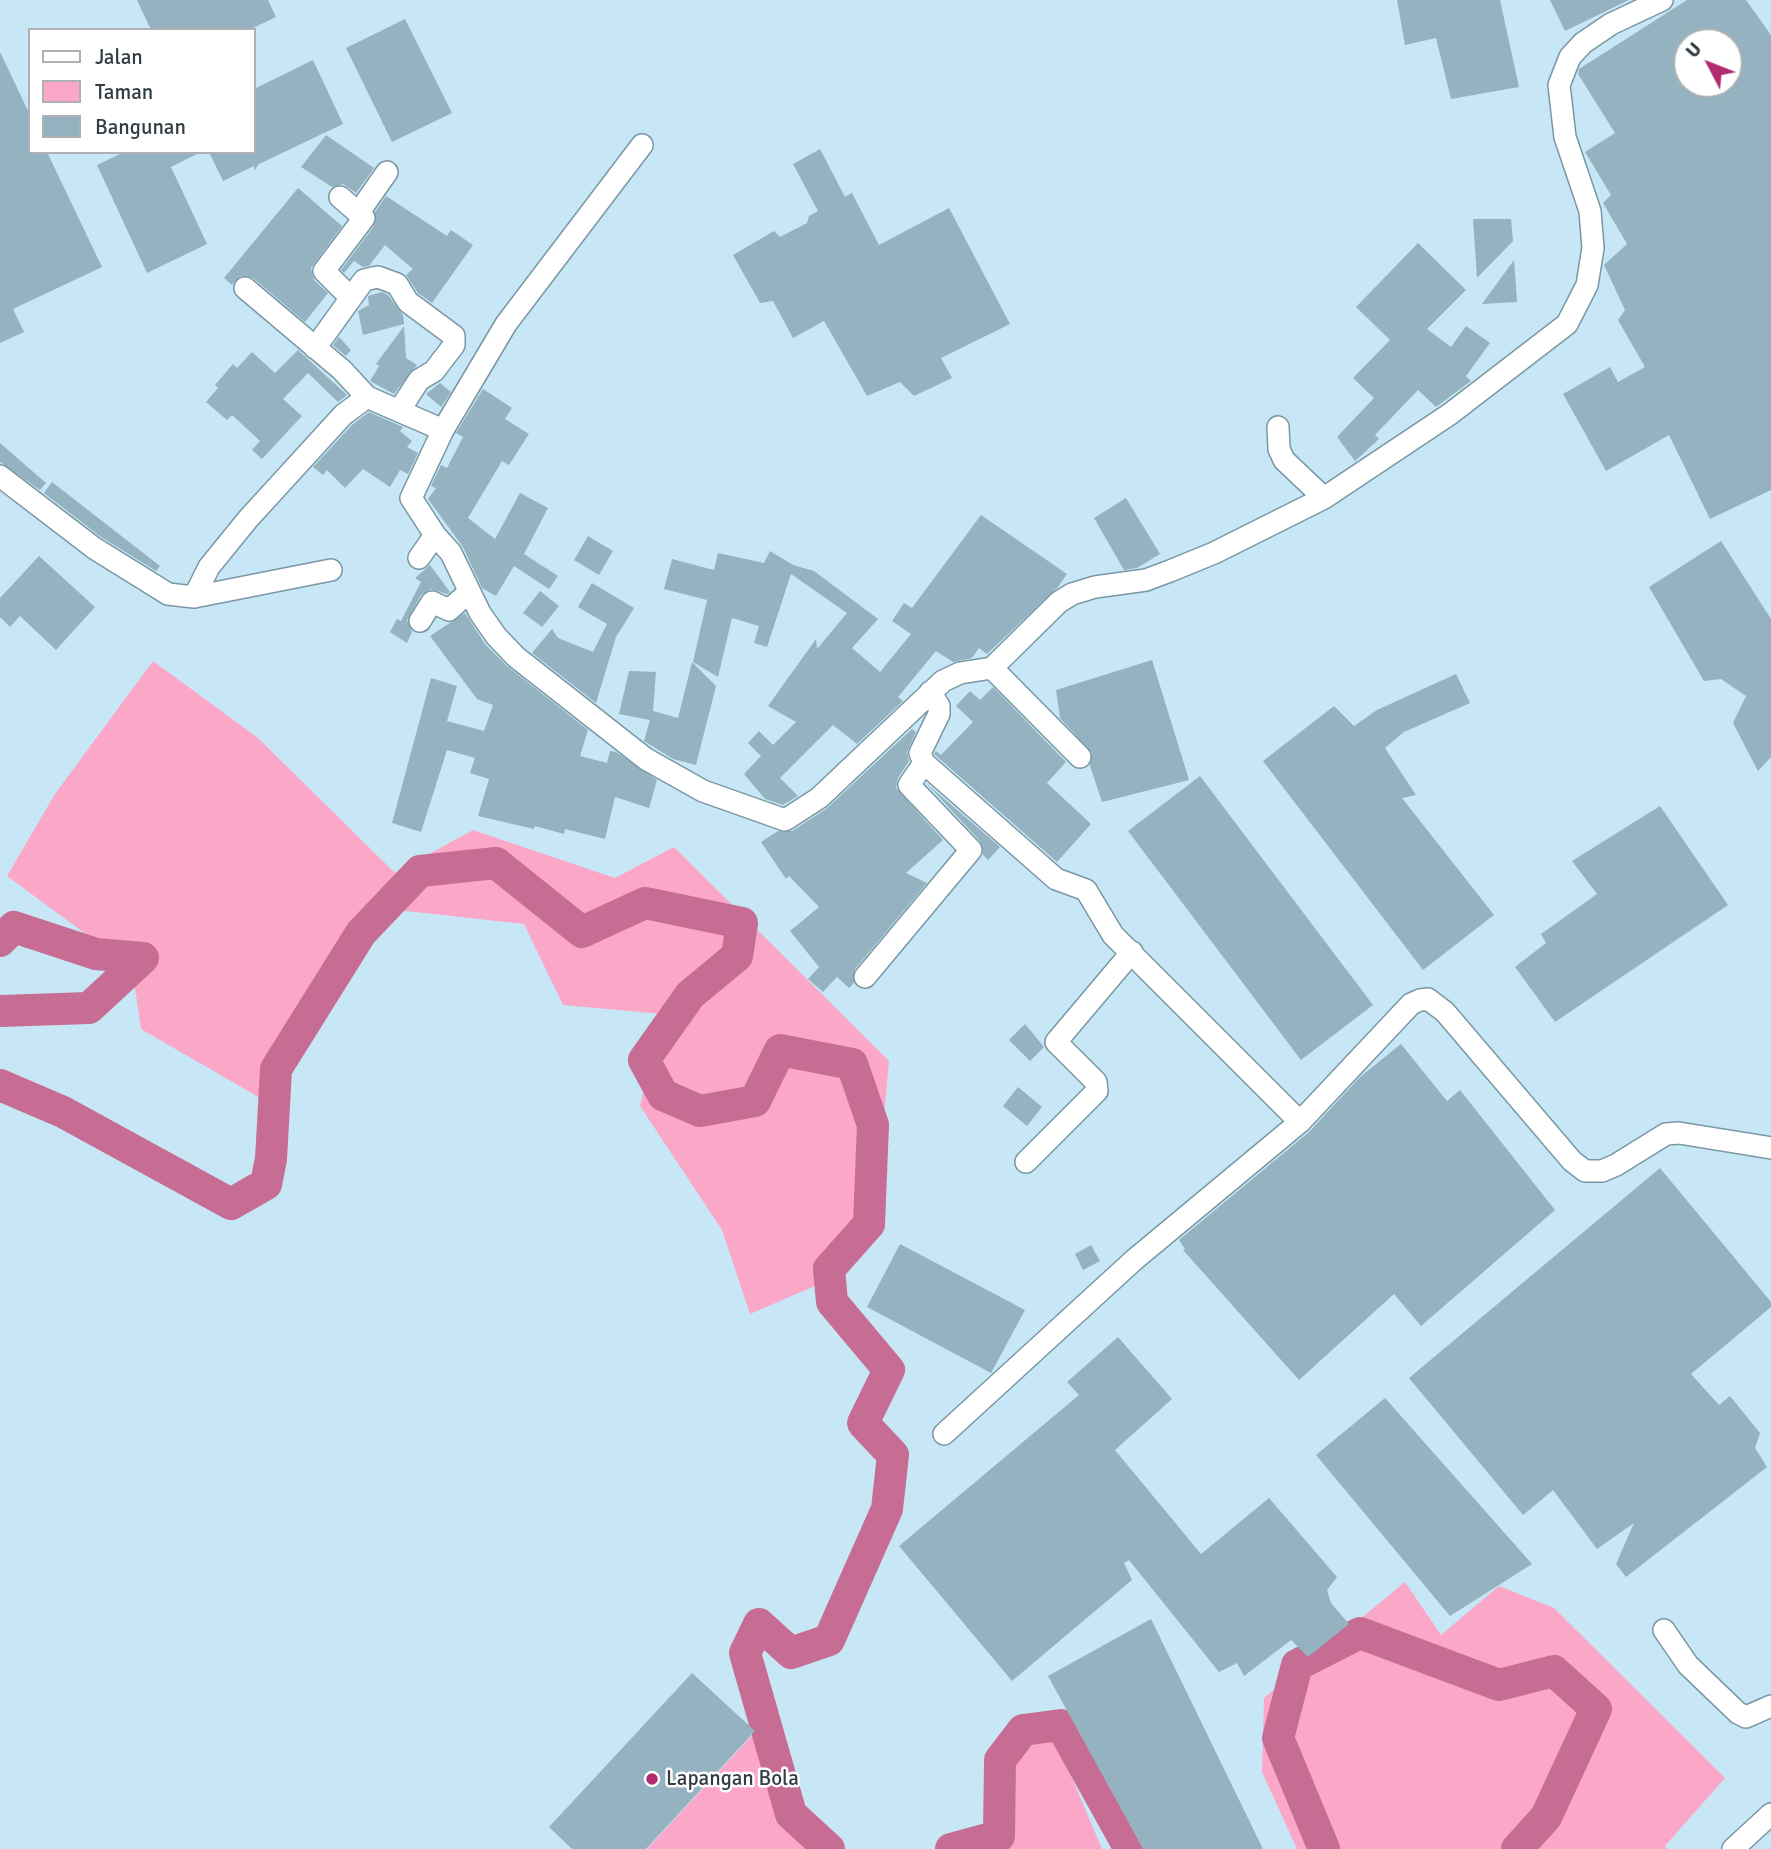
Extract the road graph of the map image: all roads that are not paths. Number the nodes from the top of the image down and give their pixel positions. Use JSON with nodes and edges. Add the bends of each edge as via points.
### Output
{"nodes":[{"id":1,"x":1662,"y":0,"type":"edge"},
{"id":2,"x":642,"y":145,"type":"dead end"},
{"id":3,"x":387,"y":172,"type":"dead end"},
{"id":4,"x":340,"y":197,"type":"dead end"},
{"id":5,"x":359,"y":212,"type":"junction"},
{"id":6,"x":245,"y":288,"type":"dead end"},
{"id":7,"x":351,"y":299,"type":"junction"},
{"id":8,"x":315,"y":348,"type":"junction"},
{"id":9,"x":367,"y":397,"type":"junction"},
{"id":10,"x":399,"y":411,"type":"junction"},
{"id":11,"x":1278,"y":427,"type":"dead end"},
{"id":12,"x":443,"y":430,"type":"junction"},
{"id":13,"x":0,"y":475,"type":"edge"},
{"id":14,"x":1324,"y":498,"type":"junction"},
{"id":15,"x":435,"y":535,"type":"junction"},
{"id":16,"x":419,"y":558,"type":"dead end"},
{"id":17,"x":331,"y":570,"type":"dead end"},
{"id":18,"x":469,"y":592,"type":"junction"},
{"id":19,"x":194,"y":597,"type":"junction"},
{"id":20,"x":420,"y":621,"type":"dead end"},
{"id":21,"x":992,"y":668,"type":"junction"},
{"id":22,"x":930,"y":692,"type":"junction"},
{"id":23,"x":1080,"y":757,"type":"dead end"},
{"id":24,"x":925,"y":763,"type":"junction"},
{"id":25,"x":1132,"y":952,"type":"junction"},
{"id":26,"x":865,"y":977,"type":"dead end"},
{"id":27,"x":1300,"y":1122,"type":"junction"},
{"id":28,"x":1771,"y":1148,"type":"edge"},
{"id":29,"x":1026,"y":1162,"type":"dead end"},
{"id":30,"x":944,"y":1434,"type":"dead end"},
{"id":31,"x":1664,"y":1630,"type":"dead end"},
{"id":32,"x":1771,"y":1706,"type":"edge"},
{"id":33,"x":1771,"y":1814,"type":"edge"},
{"id":34,"x":1733,"y":1849,"type":"edge"}],
"edges":[{"from":1,"to":14,"type":"street","via":[[1583,43],[1570,57],[1559,85],[1565,137],[1590,211],[1593,248],[1591,269],[1567,324],[1491,385]]},
{"from":2,"to":12,"type":"street","via":[[506,324]]},
{"from":3,"to":5,"type":"street"},
{"from":4,"to":5,"type":"street"},
{"from":5,"to":7,"type":"street","via":[[363,220],[324,271]]},
{"from":6,"to":8,"type":"street"},
{"from":7,"to":8,"type":"street"},
{"from":7,"to":10,"type":"street","via":[[363,281],[388,279],[397,284],[408,302],[454,336],[454,345],[434,371],[419,380]]},
{"from":8,"to":9,"type":"street"},
{"from":9,"to":10,"type":"street"},
{"from":9,"to":19,"type":"street","via":[[342,415],[248,519],[209,567]]},
{"from":10,"to":12,"type":"street"},
{"from":11,"to":14,"type":"street","via":[[1284,460]]},
{"from":12,"to":15,"type":"street","via":[[411,498]]},
{"from":13,"to":19,"type":"street","via":[[125,568],[168,594]]},
{"from":14,"to":21,"type":"street","via":[[1170,571],[1072,594]]},
{"from":15,"to":16,"type":"street"},
{"from":15,"to":18,"type":"street","via":[[452,554]]},
{"from":17,"to":19,"type":"street"},
{"from":18,"to":20,"type":"street","via":[[449,610],[432,602]]},
{"from":18,"to":22,"type":"street","via":[[496,636],[516,657],[646,759],[703,791],[781,820],[819,798]]},
{"from":21,"to":22,"type":"street","via":[[950,676]]},
{"from":21,"to":23,"type":"street"},
{"from":22,"to":24,"type":"street","via":[[939,714],[920,752]]},
{"from":24,"to":25,"type":"street","via":[[1056,879],[1086,890],[1113,934]]},
{"from":24,"to":26,"type":"street","via":[[909,785],[971,850]]},
{"from":25,"to":27,"type":"street"},
{"from":25,"to":29,"type":"street","via":[[1056,1042],[1096,1082],[1097,1091]]},
{"from":27,"to":28,"type":"street","via":[[1411,1004],[1428,999],[1585,1171],[1616,1165],[1667,1134]]},
{"from":27,"to":30,"type":"street","via":[[1134,1260]]},
{"from":31,"to":32,"type":"street","via":[[1688,1665],[1738,1713],[1746,1717]]},
{"from":33,"to":34,"type":"street"}]}
